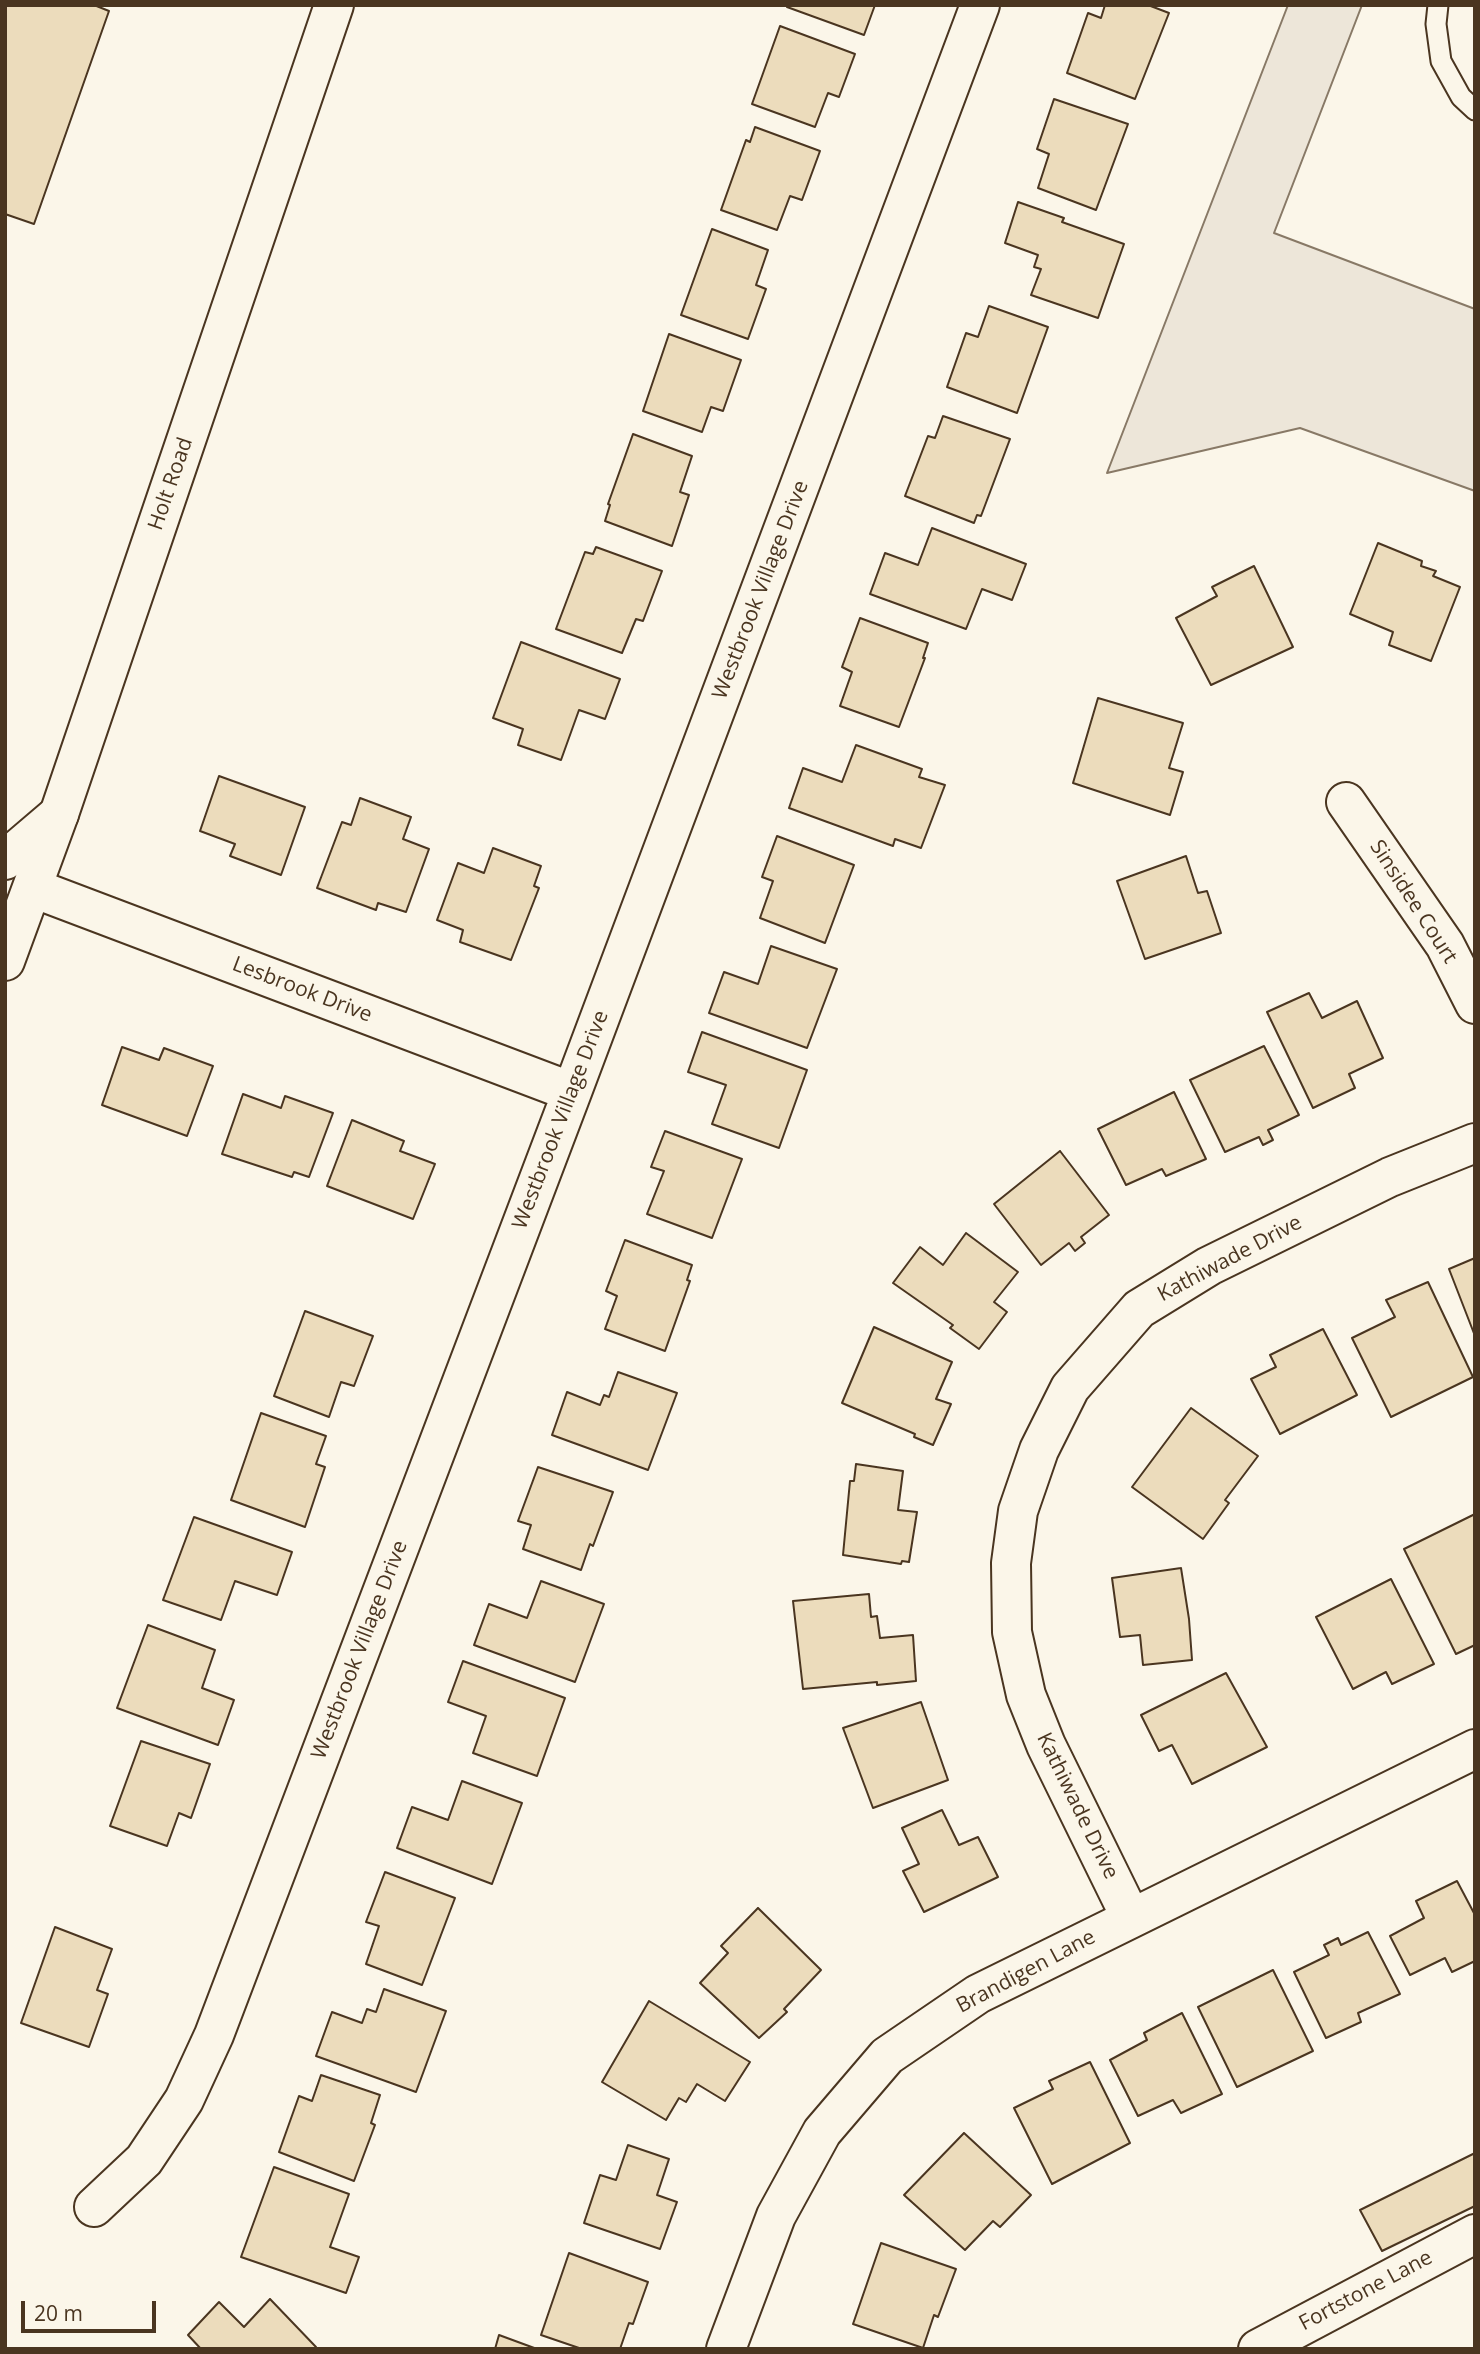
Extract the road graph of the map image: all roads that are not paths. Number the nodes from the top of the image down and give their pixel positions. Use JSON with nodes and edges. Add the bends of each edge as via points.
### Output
{"nodes":[{"id":1,"x":334,"y":5,"type":"edge"},
{"id":2,"x":980,"y":5,"type":"edge"},
{"id":3,"x":1438,"y":5,"type":"edge"},
{"id":4,"x":1475,"y":110,"type":"edge"},
{"id":5,"x":1346,"y":802,"type":"dead end"},
{"id":6,"x":59,"y":814,"type":"junction"},
{"id":7,"x":5,"y":860,"type":"edge"},
{"id":8,"x":33,"y":888,"type":"junction"},
{"id":9,"x":5,"y":961,"type":"edge"},
{"id":10,"x":1475,"y":1004,"type":"edge"},
{"id":11,"x":572,"y":1092,"type":"junction"},
{"id":12,"x":1475,"y":1143,"type":"edge"},
{"id":13,"x":1475,"y":1749,"type":"edge"},
{"id":14,"x":1131,"y":1918,"type":"junction"},
{"id":15,"x":94,"y":2207,"type":"dead end"},
{"id":16,"x":1475,"y":2234,"type":"edge"},
{"id":17,"x":726,"y":2349,"type":"edge"},
{"id":18,"x":1258,"y":2349,"type":"edge"}],
"edges":[{"from":1,"to":6,"type":"street","name":"Holt Road"},
{"from":2,"to":11,"type":"street","name":"Westbrook Village Drive"},
{"from":3,"to":4,"type":"lane","via":[[1441,61],[1461,97]]},
{"from":5,"to":10,"type":"street","name":"Sinsidee Court","via":[[1445,945]]},
{"from":6,"to":7,"type":"street"},
{"from":6,"to":8,"type":"street","name":"Holt Road"},
{"from":8,"to":9,"type":"street","name":"Holt Road"},
{"from":8,"to":11,"type":"street","name":"Lesbrook Drive"},
{"from":11,"to":15,"type":"street","name":"Westbrook Village Drive","via":[[214,2035],[184,2100],[144,2160]]},
{"from":12,"to":14,"type":"street","name":"Kathiwade Drive","via":[[1390,1177],[1209,1266],[1139,1310],[1070,1388],[1039,1450],[1018,1511],[1011,1563],[1012,1632],[1026,1695],[1046,1745]]},
{"from":13,"to":14,"type":"street","name":"Brandigen Lane"},
{"from":14,"to":17,"type":"street","name":"Brandigen Lane","via":[[978,1993],[887,2056],[815,2144],[776,2216]]},
{"from":16,"to":18,"type":"street","name":"Fortstone Lane"}]}
